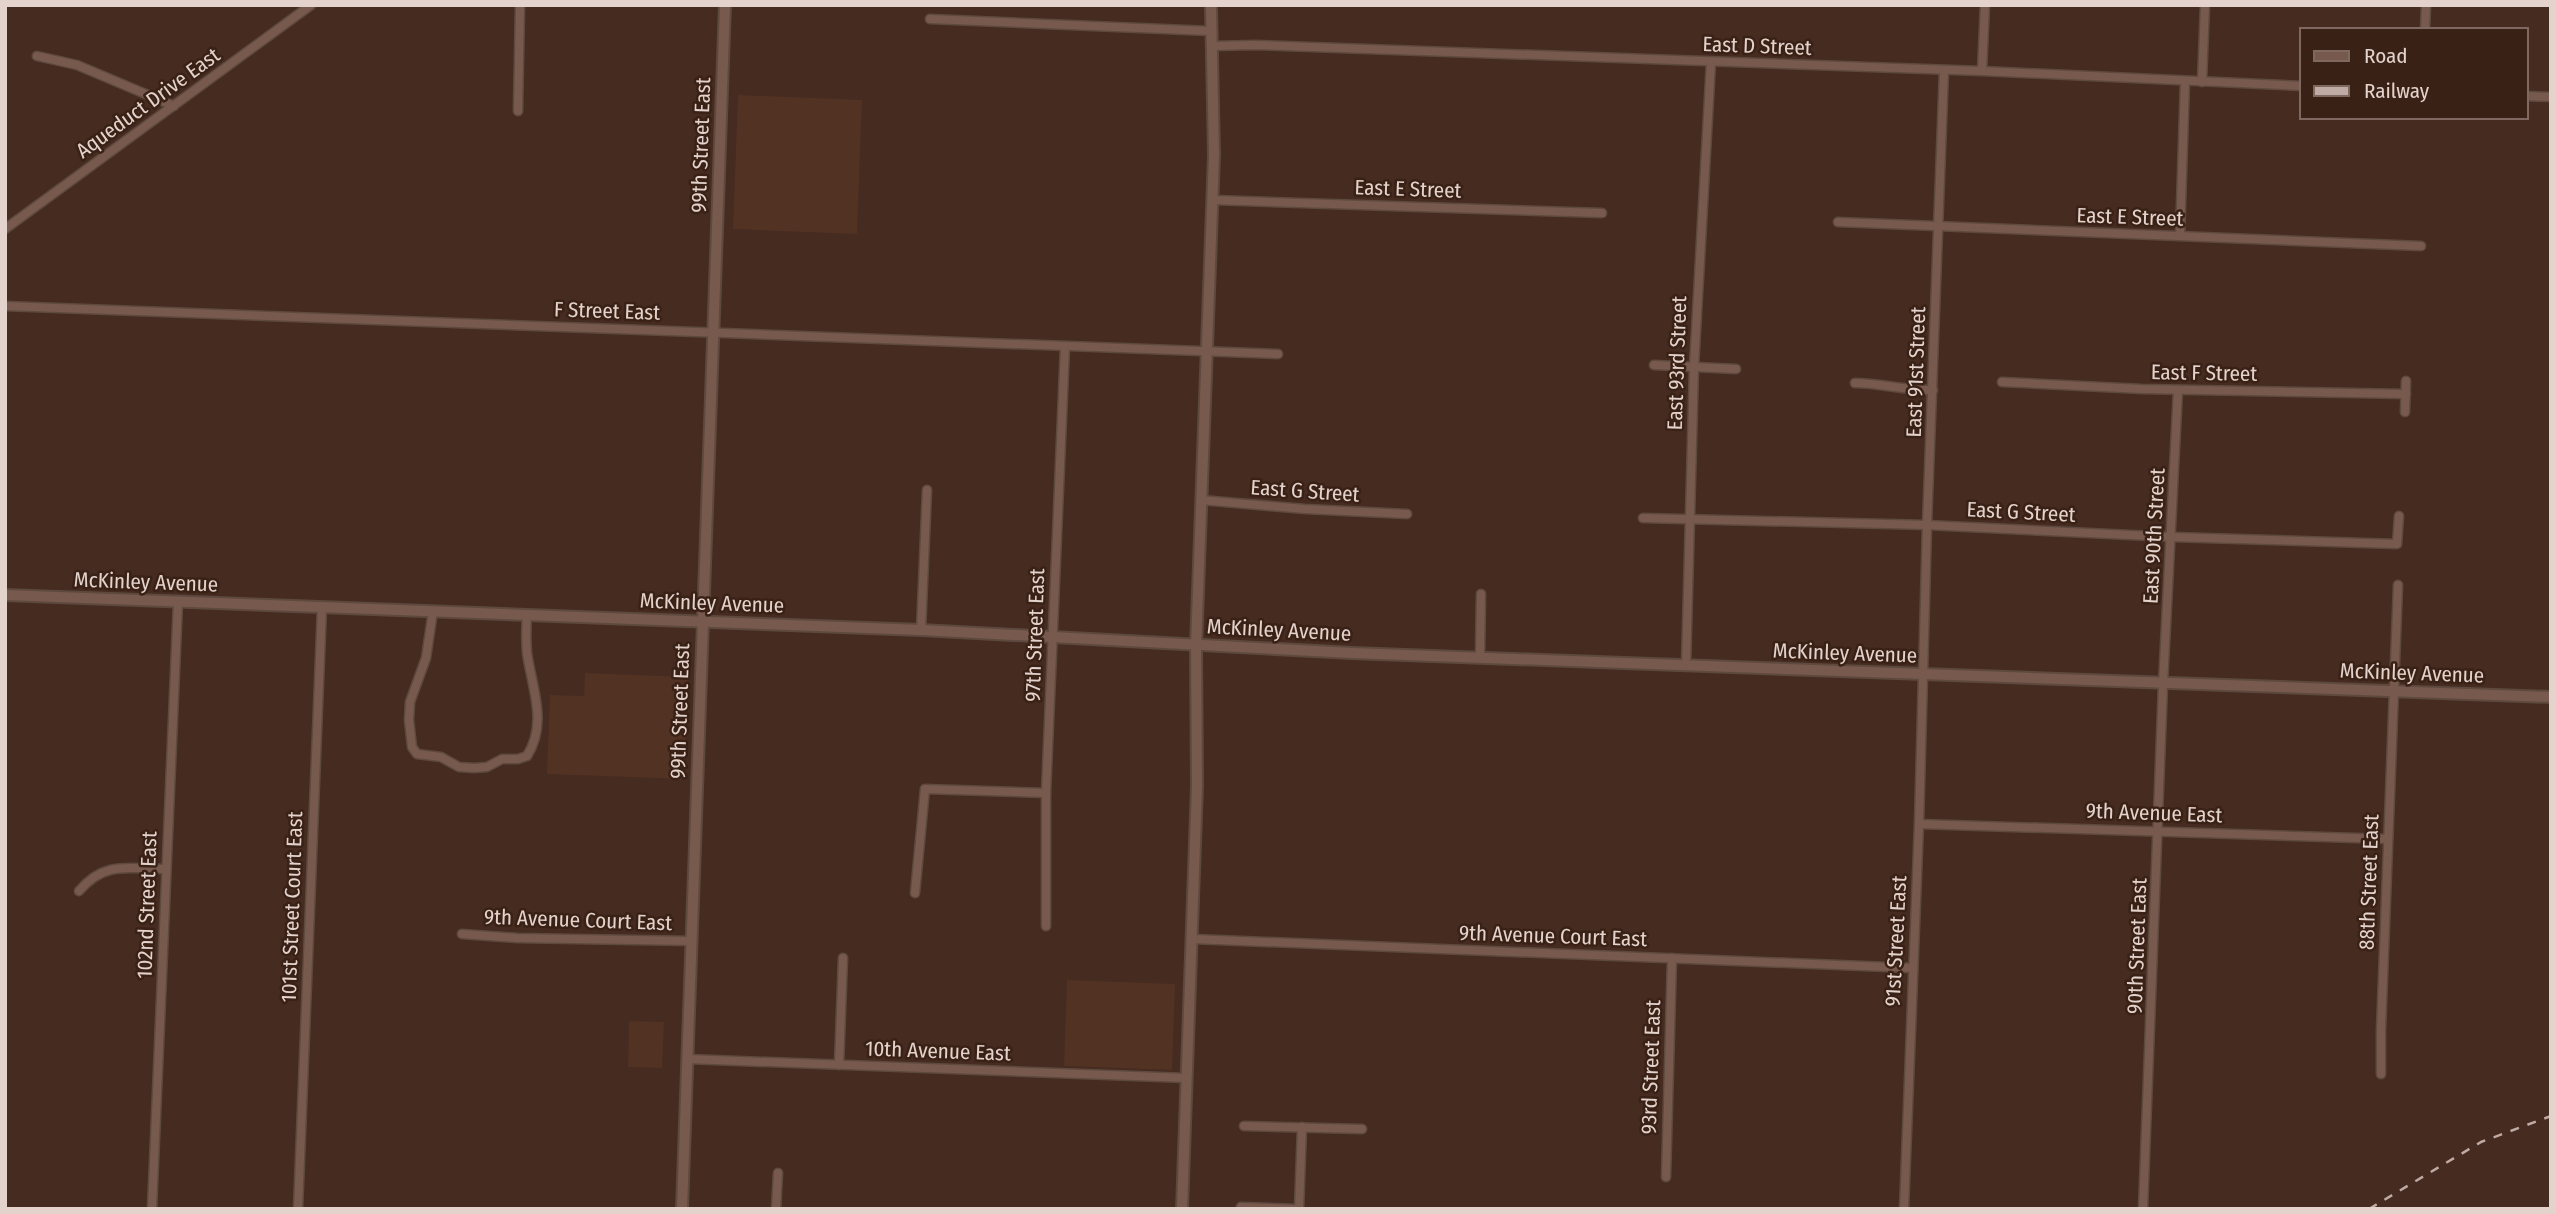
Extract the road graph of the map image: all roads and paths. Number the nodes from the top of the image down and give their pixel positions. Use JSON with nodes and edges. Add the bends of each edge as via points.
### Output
{"nodes":[{"id":1,"x":311,"y":5,"type":"edge"},
{"id":2,"x":520,"y":5,"type":"edge"},
{"id":3,"x":725,"y":5,"type":"edge"},
{"id":4,"x":1211,"y":5,"type":"edge"},
{"id":5,"x":1984,"y":5,"type":"edge"},
{"id":6,"x":2205,"y":5,"type":"edge"},
{"id":7,"x":2426,"y":5,"type":"edge"},
{"id":8,"x":930,"y":19,"type":"dead end"},
{"id":9,"x":2425,"y":28,"type":"edge"},
{"id":10,"x":1210,"y":31,"type":"junction"},
{"id":11,"x":1211,"y":46,"type":"junction"},
{"id":12,"x":37,"y":56,"type":"dead end"},
{"id":13,"x":1711,"y":62,"type":"junction"},
{"id":14,"x":1944,"y":70,"type":"junction"},
{"id":15,"x":1982,"y":71,"type":"junction"},
{"id":16,"x":2185,"y":81,"type":"junction"},
{"id":17,"x":2202,"y":82,"type":"junction"},
{"id":18,"x":2300,"y":86,"type":"edge"},
{"id":19,"x":2528,"y":96,"type":"edge"},
{"id":20,"x":2551,"y":97,"type":"edge"},
{"id":21,"x":174,"y":106,"type":"junction"},
{"id":22,"x":518,"y":111,"type":"dead end"},
{"id":23,"x":1213,"y":200,"type":"junction"},
{"id":24,"x":1602,"y":213,"type":"dead end"},
{"id":25,"x":1838,"y":222,"type":"dead end"},
{"id":26,"x":1940,"y":227,"type":"junction"},
{"id":27,"x":5,"y":229,"type":"edge"},
{"id":28,"x":2180,"y":236,"type":"junction"},
{"id":29,"x":2421,"y":246,"type":"dead end"},
{"id":30,"x":5,"y":306,"type":"edge"},
{"id":31,"x":713,"y":332,"type":"junction"},
{"id":32,"x":1065,"y":346,"type":"junction"},
{"id":33,"x":1207,"y":352,"type":"junction"},
{"id":34,"x":1278,"y":354,"type":"dead end"},
{"id":35,"x":1654,"y":365,"type":"dead end"},
{"id":36,"x":1694,"y":367,"type":"junction"},
{"id":37,"x":1736,"y":369,"type":"dead end"},
{"id":38,"x":2406,"y":381,"type":"dead end"},
{"id":39,"x":2002,"y":382,"type":"dead end"},
{"id":40,"x":1855,"y":383,"type":"dead end"},
{"id":41,"x":1933,"y":390,"type":"junction"},
{"id":42,"x":2178,"y":390,"type":"junction"},
{"id":43,"x":2406,"y":394,"type":"junction"},
{"id":44,"x":2405,"y":412,"type":"dead end"},
{"id":45,"x":927,"y":490,"type":"dead end"},
{"id":46,"x":1201,"y":500,"type":"junction"},
{"id":47,"x":1407,"y":514,"type":"dead end"},
{"id":48,"x":2399,"y":516,"type":"dead end"},
{"id":49,"x":1643,"y":518,"type":"dead end"},
{"id":50,"x":1689,"y":518,"type":"junction"},
{"id":51,"x":1927,"y":525,"type":"junction"},
{"id":52,"x":2172,"y":537,"type":"junction"},
{"id":53,"x":2398,"y":585,"type":"dead end"},
{"id":54,"x":5,"y":594,"type":"edge"},
{"id":55,"x":1481,"y":594,"type":"dead end"},
{"id":56,"x":178,"y":602,"type":"junction"},
{"id":57,"x":322,"y":607,"type":"junction"},
{"id":58,"x":433,"y":611,"type":"junction"},
{"id":59,"x":527,"y":615,"type":"junction"},
{"id":60,"x":702,"y":621,"type":"junction"},
{"id":61,"x":921,"y":630,"type":"junction"},
{"id":62,"x":1053,"y":637,"type":"junction"},
{"id":63,"x":1196,"y":646,"type":"junction"},
{"id":64,"x":1480,"y":656,"type":"junction"},
{"id":65,"x":1686,"y":666,"type":"junction"},
{"id":66,"x":1923,"y":676,"type":"junction"},
{"id":67,"x":2162,"y":684,"type":"junction"},
{"id":68,"x":2394,"y":692,"type":"junction"},
{"id":69,"x":2551,"y":697,"type":"edge"},
{"id":70,"x":1046,"y":793,"type":"junction"},
{"id":71,"x":1919,"y":824,"type":"junction"},
{"id":72,"x":2159,"y":830,"type":"junction"},
{"id":73,"x":2388,"y":839,"type":"junction"},
{"id":74,"x":166,"y":870,"type":"junction"},
{"id":75,"x":79,"y":891,"type":"dead end"},
{"id":76,"x":915,"y":893,"type":"dead end"},
{"id":77,"x":1046,"y":926,"type":"dead end"},
{"id":78,"x":462,"y":933,"type":"dead end"},
{"id":79,"x":1192,"y":939,"type":"junction"},
{"id":80,"x":692,"y":941,"type":"junction"},
{"id":81,"x":843,"y":958,"type":"dead end"},
{"id":82,"x":1672,"y":958,"type":"junction"},
{"id":83,"x":1912,"y":968,"type":"junction"},
{"id":84,"x":688,"y":1059,"type":"junction"},
{"id":85,"x":839,"y":1065,"type":"junction"},
{"id":86,"x":2381,"y":1074,"type":"dead end"},
{"id":87,"x":1187,"y":1078,"type":"junction"},
{"id":88,"x":1244,"y":1126,"type":"dead end"},
{"id":89,"x":1302,"y":1128,"type":"junction"},
{"id":90,"x":1362,"y":1129,"type":"dead end"},
{"id":91,"x":778,"y":1173,"type":"dead end"},
{"id":92,"x":1666,"y":1177,"type":"dead end"},
{"id":93,"x":1241,"y":1207,"type":"dead end"},
{"id":94,"x":152,"y":1209,"type":"edge"},
{"id":95,"x":298,"y":1209,"type":"edge"},
{"id":96,"x":682,"y":1209,"type":"edge"},
{"id":97,"x":776,"y":1209,"type":"edge"},
{"id":98,"x":1182,"y":1209,"type":"edge"},
{"id":99,"x":1298,"y":1209,"type":"edge"},
{"id":100,"x":1904,"y":1209,"type":"edge"},
{"id":101,"x":2143,"y":1209,"type":"edge"}],
"edges":[{"from":1,"to":21,"type":"street","name":"Aqueduct Drive East"},
{"from":2,"to":22,"type":"street"},
{"from":3,"to":31,"type":"street","name":"99th Street East"},
{"from":4,"to":10,"type":"street"},
{"from":5,"to":15,"type":"street"},
{"from":6,"to":17,"type":"street"},
{"from":7,"to":9,"type":"street"},
{"from":8,"to":10,"type":"street"},
{"from":10,"to":11,"type":"street"},
{"from":11,"to":13,"type":"street","name":"East D Street"},
{"from":11,"to":23,"type":"street"},
{"from":12,"to":21,"type":"street","via":[[78,65]]},
{"from":13,"to":14,"type":"street","name":"East D Street"},
{"from":13,"to":36,"type":"street","name":"East 93rd Street"},
{"from":14,"to":15,"type":"street","name":"East D Street"},
{"from":14,"to":26,"type":"street","name":"East 91st Street"},
{"from":15,"to":16,"type":"street","name":"East D Street"},
{"from":16,"to":17,"type":"street","name":"East D Street"},
{"from":16,"to":28,"type":"street"},
{"from":17,"to":18,"type":"street","name":"East D Street"},
{"from":19,"to":20,"type":"street"},
{"from":21,"to":27,"type":"street","name":"Aqueduct Drive East"},
{"from":23,"to":24,"type":"street","name":"East E Street"},
{"from":23,"to":33,"type":"street"},
{"from":25,"to":26,"type":"street","name":"East E Street"},
{"from":26,"to":28,"type":"street","name":"East E Street"},
{"from":26,"to":41,"type":"street","name":"East 91st Street"},
{"from":28,"to":29,"type":"street","name":"East E Street"},
{"from":30,"to":31,"type":"street","name":"F Street East"},
{"from":31,"to":32,"type":"street","name":"F Street East"},
{"from":31,"to":60,"type":"street","name":"99th Street East"},
{"from":32,"to":33,"type":"street","name":"F Street East"},
{"from":32,"to":62,"type":"street","name":"97th Street East"},
{"from":33,"to":34,"type":"street"},
{"from":33,"to":46,"type":"street"},
{"from":35,"to":36,"type":"street"},
{"from":36,"to":37,"type":"street"},
{"from":36,"to":50,"type":"street","name":"East 93rd Street"},
{"from":38,"to":43,"type":"street"},
{"from":39,"to":42,"type":"street","name":"East F Street"},
{"from":40,"to":41,"type":"street"},
{"from":41,"to":51,"type":"street","name":"East 91st Street"},
{"from":42,"to":43,"type":"street","name":"East F Street"},
{"from":42,"to":52,"type":"street","name":"East 90th Street"},
{"from":43,"to":44,"type":"street"},
{"from":45,"to":61,"type":"street"},
{"from":46,"to":47,"type":"street","name":"East G Street"},
{"from":46,"to":63,"type":"street"},
{"from":48,"to":52,"type":"street","name":"East G Street","via":[[2397,544]]},
{"from":49,"to":50,"type":"street","name":"East G Street"},
{"from":50,"to":51,"type":"street","name":"East G Street"},
{"from":50,"to":65,"type":"street","name":"East 93rd Street"},
{"from":51,"to":52,"type":"street","name":"East G Street"},
{"from":51,"to":66,"type":"street","name":"East 91st Street"},
{"from":52,"to":67,"type":"street","name":"East 90th Street"},
{"from":53,"to":68,"type":"street","name":"88th Street East"},
{"from":54,"to":56,"type":"street","name":"McKinley Avenue"},
{"from":55,"to":64,"type":"street"},
{"from":56,"to":57,"type":"street","name":"McKinley Avenue"},
{"from":56,"to":74,"type":"street","name":"102nd Street East"},
{"from":57,"to":58,"type":"street","name":"McKinley Avenue"},
{"from":57,"to":95,"type":"street","name":"101st Street Court East"},
{"from":58,"to":59,"type":"street","name":"McKinley Avenue"},
{"from":58,"to":59,"type":"street","via":[[428,651],[410,702],[412,747],[417,754],[474,768],[527,756],[536,738],[538,704],[527,651]]},
{"from":59,"to":60,"type":"street","name":"McKinley Avenue"},
{"from":60,"to":61,"type":"street","name":"McKinley Avenue"},
{"from":60,"to":80,"type":"street","name":"99th Street East"},
{"from":61,"to":62,"type":"street","name":"McKinley Avenue"},
{"from":62,"to":63,"type":"street","name":"McKinley Avenue"},
{"from":62,"to":70,"type":"street","name":"97th Street East"},
{"from":63,"to":64,"type":"street","name":"McKinley Avenue"},
{"from":63,"to":79,"type":"street"},
{"from":64,"to":65,"type":"street","name":"McKinley Avenue"},
{"from":65,"to":66,"type":"street","name":"McKinley Avenue"},
{"from":66,"to":67,"type":"street","name":"McKinley Avenue"},
{"from":66,"to":71,"type":"street","name":"91st Street East"},
{"from":67,"to":68,"type":"street","name":"McKinley Avenue"},
{"from":67,"to":72,"type":"street","name":"90th Street East"},
{"from":68,"to":69,"type":"street","name":"McKinley Avenue"},
{"from":68,"to":73,"type":"street","name":"88th Street East"},
{"from":70,"to":76,"type":"street","via":[[925,789]]},
{"from":70,"to":77,"type":"street","name":"97th Street East"},
{"from":71,"to":72,"type":"street","name":"9th Avenue East"},
{"from":71,"to":83,"type":"street","name":"91st Street East"},
{"from":72,"to":73,"type":"street","name":"9th Avenue East"},
{"from":72,"to":101,"type":"street","name":"90th Street East"},
{"from":73,"to":86,"type":"street","name":"88th Street East"},
{"from":74,"to":75,"type":"street","via":[[110,869],[96,873]]},
{"from":74,"to":94,"type":"street","name":"102nd Street East"},
{"from":78,"to":80,"type":"street","name":"9th Avenue Court East"},
{"from":79,"to":82,"type":"street","name":"9th Avenue Court East"},
{"from":79,"to":87,"type":"street"},
{"from":80,"to":84,"type":"street","name":"99th Street East"},
{"from":81,"to":85,"type":"street"},
{"from":82,"to":83,"type":"street","name":"9th Avenue Court East"},
{"from":82,"to":92,"type":"street","name":"93rd Street East"},
{"from":83,"to":100,"type":"street","name":"91st Street East"},
{"from":84,"to":85,"type":"street","name":"10th Avenue East"},
{"from":84,"to":96,"type":"street","name":"99th Street East"},
{"from":85,"to":87,"type":"street","name":"10th Avenue East"},
{"from":87,"to":98,"type":"street"},
{"from":88,"to":89,"type":"street"},
{"from":89,"to":90,"type":"street"},
{"from":89,"to":99,"type":"street"},
{"from":91,"to":97,"type":"street"},
{"from":93,"to":99,"type":"street"}]}
